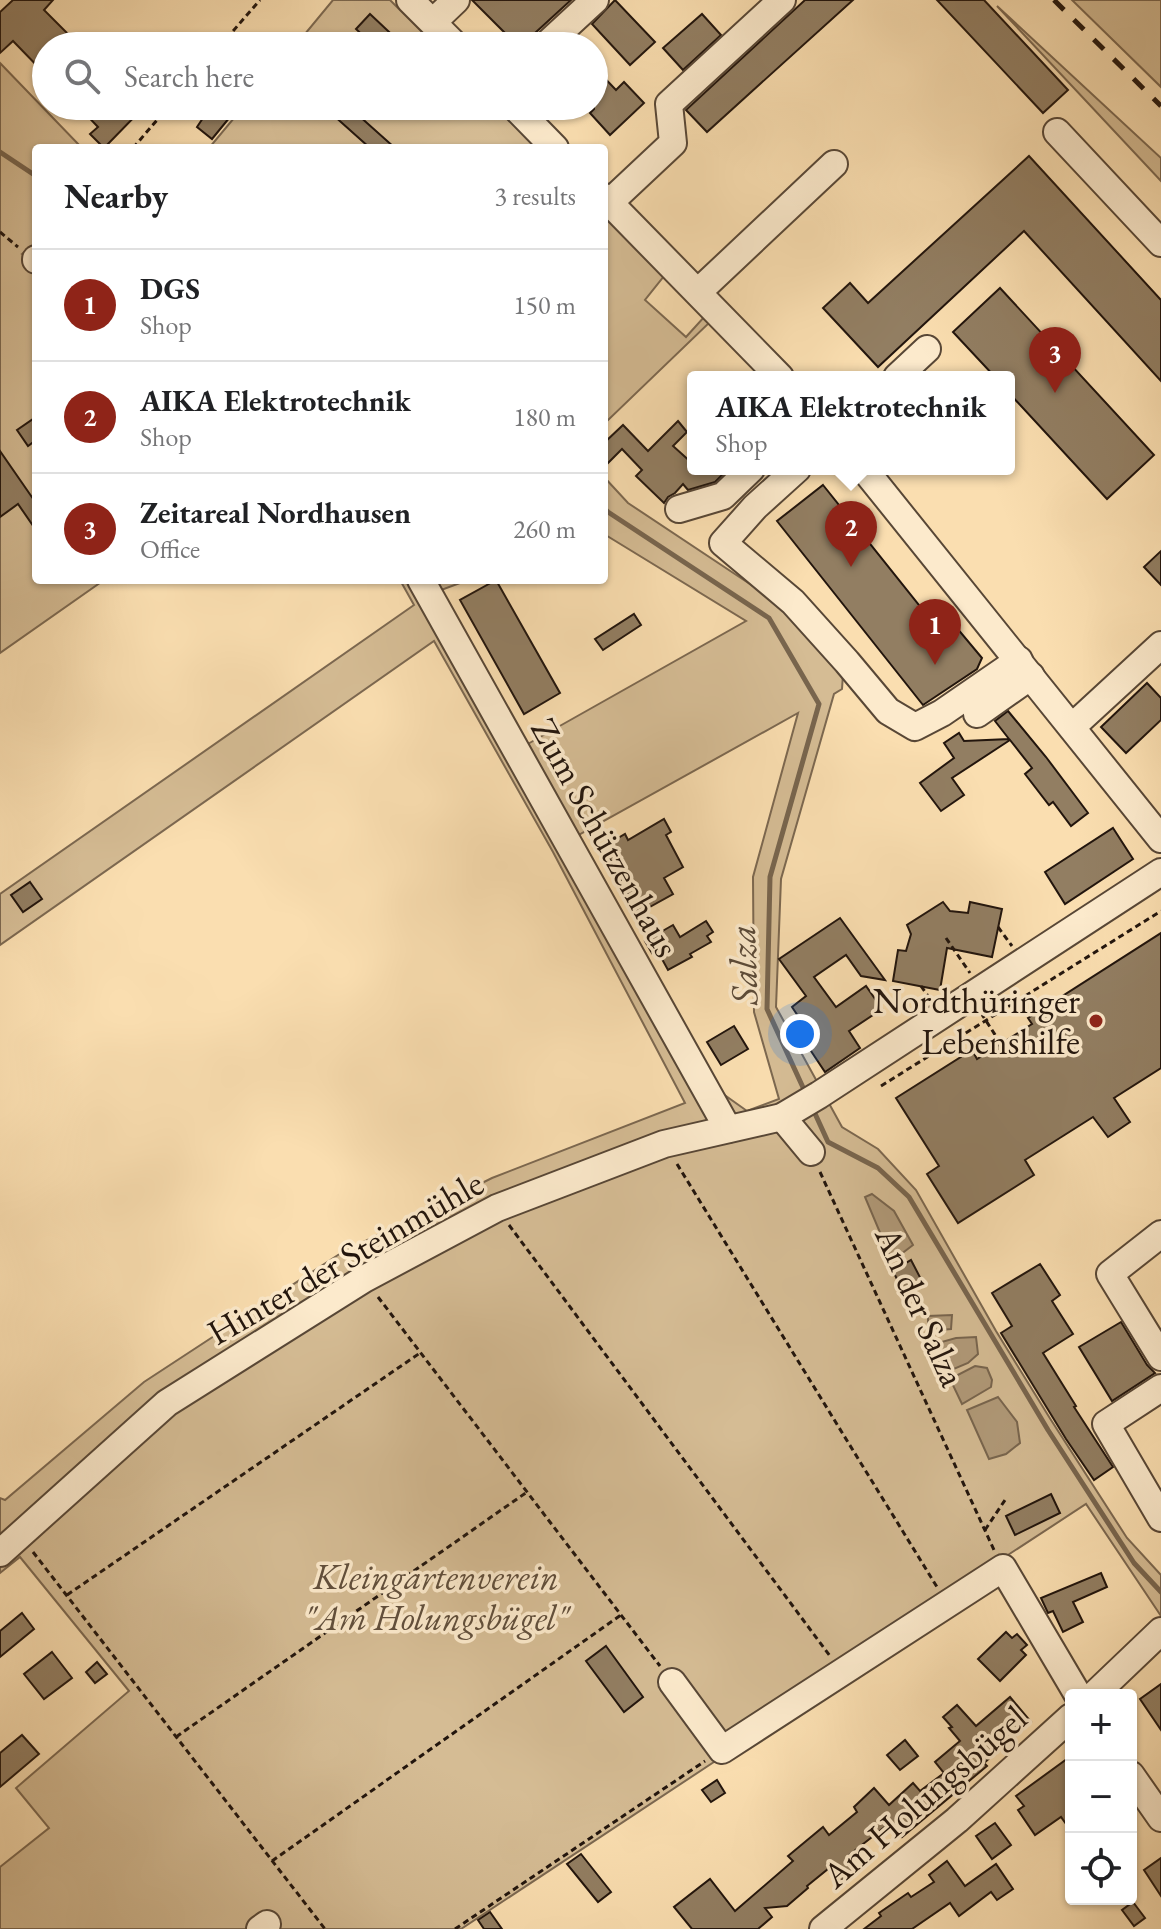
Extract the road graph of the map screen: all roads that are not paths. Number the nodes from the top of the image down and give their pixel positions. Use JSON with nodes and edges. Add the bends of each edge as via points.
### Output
{"nodes":[{"id":1,"x":410,"y":0,"type":"edge"},
{"id":2,"x":456,"y":0,"type":"edge"},
{"id":3,"x":595,"y":0,"type":"edge"},
{"id":4,"x":782,"y":0,"type":"edge"},
{"id":5,"x":433,"y":22,"type":"junction"},
{"id":6,"x":443,"y":32,"type":"edge"},
{"id":7,"x":560,"y":32,"type":"edge"},
{"id":8,"x":528,"y":120,"type":"edge"},
{"id":9,"x":1057,"y":132,"type":"dead end"},
{"id":10,"x":551,"y":144,"type":"edge"},
{"id":11,"x":834,"y":164,"type":"dead end"},
{"id":12,"x":608,"y":199,"type":"edge"},
{"id":13,"x":608,"y":201,"type":"edge"},
{"id":14,"x":1161,"y":243,"type":"edge"},
{"id":15,"x":698,"y":292,"type":"junction"},
{"id":16,"x":927,"y":349,"type":"dead end"},
{"id":17,"x":774,"y":371,"type":"edge"},
{"id":18,"x":903,"y":371,"type":"edge"},
{"id":19,"x":745,"y":475,"type":"edge"},
{"id":20,"x":790,"y":475,"type":"edge"},
{"id":21,"x":869,"y":475,"type":"edge"},
{"id":22,"x":679,"y":509,"type":"dead end"},
{"id":23,"x":423,"y":584,"type":"edge"},
{"id":24,"x":1161,"y":645,"type":"edge"},
{"id":25,"x":1025,"y":668,"type":"junction"},
{"id":26,"x":977,"y":714,"type":"dead end"},
{"id":27,"x":1072,"y":727,"type":"junction"},
{"id":28,"x":1161,"y":839,"type":"edge"},
{"id":29,"x":1161,"y":872,"type":"edge"},
{"id":30,"x":789,"y":1112,"type":"junction"},
{"id":31,"x":728,"y":1129,"type":"junction"},
{"id":32,"x":811,"y":1152,"type":"road end"},
{"id":33,"x":1161,"y":1234,"type":"edge"},
{"id":34,"x":1161,"y":1357,"type":"edge"},
{"id":35,"x":1161,"y":1388,"type":"edge"},
{"id":36,"x":1161,"y":1518,"type":"edge"},
{"id":37,"x":10,"y":1530,"type":"edge"},
{"id":38,"x":0,"y":1553,"type":"edge"},
{"id":39,"x":1161,"y":1631,"type":"edge"},
{"id":40,"x":672,"y":1682,"type":"road end"},
{"id":41,"x":1074,"y":1689,"type":"edge"},
{"id":42,"x":1100,"y":1689,"type":"edge"},
{"id":43,"x":1065,"y":1722,"type":"edge"},
{"id":44,"x":1137,"y":1784,"type":"edge"},
{"id":45,"x":1161,"y":1818,"type":"edge"},
{"id":46,"x":823,"y":1929,"type":"edge"}],
"edges":[{"from":1,"to":5,"type":"street"},
{"from":2,"to":5,"type":"street"},
{"from":3,"to":7,"type":"street"},
{"from":4,"to":12,"type":"street","via":[[669,104],[673,143]]},
{"from":5,"to":6,"type":"street"},
{"from":8,"to":10,"type":"street"},
{"from":9,"to":14,"type":"street"},
{"from":11,"to":15,"type":"street"},
{"from":13,"to":15,"type":"street"},
{"from":15,"to":17,"type":"street"},
{"from":16,"to":18,"type":"street"},
{"from":19,"to":22,"type":"street","via":[[723,496]]},
{"from":20,"to":25,"type":"street","via":[[723,543],[793,602],[888,711],[915,727]]},
{"from":21,"to":25,"type":"street"},
{"from":23,"to":31,"type":"street","name":"Zum Schützenhaus"},
{"from":24,"to":27,"type":"street"},
{"from":25,"to":26,"type":"street"},
{"from":25,"to":27,"type":"street"},
{"from":27,"to":28,"type":"street"},
{"from":29,"to":30,"type":"street","name":"Hinter der Steinmühle"},
{"from":30,"to":31,"type":"street","name":"Hinter der Steinmühle"},
{"from":30,"to":32,"type":"street"},
{"from":31,"to":37,"type":"street","name":"Hinter der Steinmühle","via":[[664,1144],[497,1208],[364,1279],[167,1403]]},
{"from":33,"to":34,"type":"street","via":[[1110,1274]]},
{"from":35,"to":36,"type":"street","via":[[1106,1424]]},
{"from":37,"to":38,"type":"street","name":"Hinter der Steinmühle"},
{"from":39,"to":42,"type":"street"},
{"from":40,"to":41,"type":"street","via":[[722,1750],[1003,1568]]},
{"from":43,"to":46,"type":"street","name":"Am Holungsbügel","via":[[957,1820]]},
{"from":44,"to":45,"type":"street"}]}
